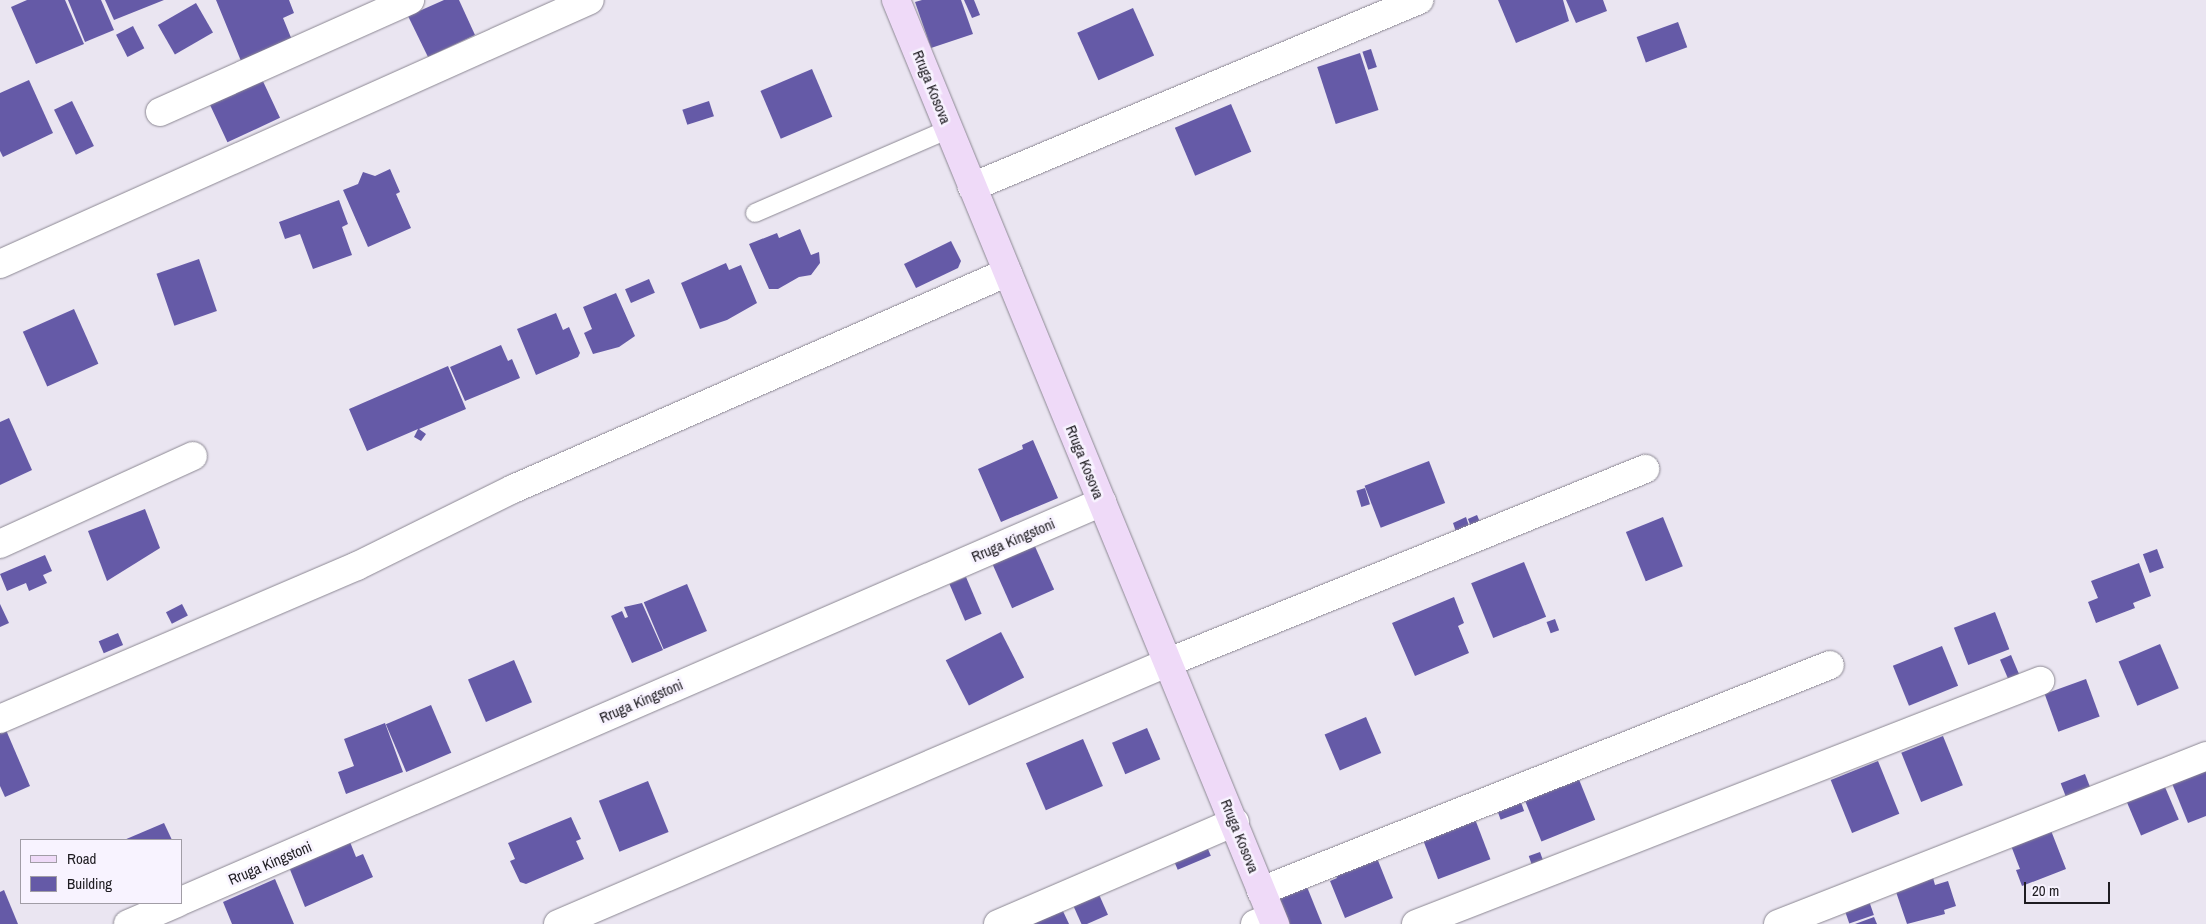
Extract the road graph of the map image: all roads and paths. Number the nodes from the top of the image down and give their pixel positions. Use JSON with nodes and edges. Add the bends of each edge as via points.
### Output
{"nodes":[{"id":1,"x":410,"y":0,"type":"edge"},
{"id":2,"x":590,"y":0,"type":"edge"},
{"id":3,"x":896,"y":0,"type":"edge"},
{"id":4,"x":1420,"y":0,"type":"edge"},
{"id":5,"x":160,"y":112,"type":"dead end"},
{"id":6,"x":949,"y":129,"type":"junction"},
{"id":7,"x":972,"y":187,"type":"junction"},
{"id":8,"x":755,"y":214,"type":"dead end"},
{"id":9,"x":0,"y":264,"type":"edge"},
{"id":10,"x":1008,"y":272,"type":"junction"},
{"id":11,"x":192,"y":456,"type":"dead end"},
{"id":12,"x":1645,"y":469,"type":"dead end"},
{"id":13,"x":1102,"y":502,"type":"junction"},
{"id":14,"x":0,"y":544,"type":"edge"},
{"id":15,"x":1169,"y":662,"type":"junction"},
{"id":16,"x":1830,"y":665,"type":"dead end"},
{"id":17,"x":2040,"y":681,"type":"dead end"},
{"id":18,"x":0,"y":719,"type":"edge"},
{"id":19,"x":2206,"y":756,"type":"edge"},
{"id":20,"x":1234,"y":822,"type":"junction"},
{"id":21,"x":1261,"y":891,"type":"junction"},
{"id":22,"x":182,"y":901,"type":"edge"},
{"id":23,"x":175,"y":904,"type":"edge"},
{"id":24,"x":1267,"y":922,"type":"edge"},
{"id":25,"x":128,"y":924,"type":"edge"},
{"id":26,"x":558,"y":924,"type":"edge"},
{"id":27,"x":998,"y":924,"type":"edge"},
{"id":28,"x":1416,"y":924,"type":"edge"},
{"id":29,"x":1778,"y":924,"type":"edge"}],
"edges":[{"from":1,"to":5,"type":"street"},
{"from":2,"to":9,"type":"street"},
{"from":3,"to":6,"type":"street","name":"Rruga Kosova"},
{"from":4,"to":7,"type":"street"},
{"from":6,"to":7,"type":"street","name":"Rruga Kosova"},
{"from":6,"to":8,"type":"lane"},
{"from":7,"to":10,"type":"street","name":"Rruga Kosova"},
{"from":10,"to":13,"type":"street","name":"Rruga Kosova"},
{"from":10,"to":18,"type":"street","via":[[513,489],[356,566]]},
{"from":11,"to":14,"type":"street"},
{"from":12,"to":15,"type":"street"},
{"from":13,"to":15,"type":"street","name":"Rruga Kosova"},
{"from":13,"to":22,"type":"street","name":"Rruga Kingstoni"},
{"from":15,"to":20,"type":"street","name":"Rruga Kosova"},
{"from":15,"to":26,"type":"street"},
{"from":16,"to":21,"type":"street"},
{"from":17,"to":28,"type":"street"},
{"from":19,"to":29,"type":"street"},
{"from":20,"to":21,"type":"street","name":"Rruga Kosova"},
{"from":20,"to":27,"type":"street"},
{"from":21,"to":24,"type":"street","name":"Rruga Kosova"},
{"from":23,"to":25,"type":"street"}]}
